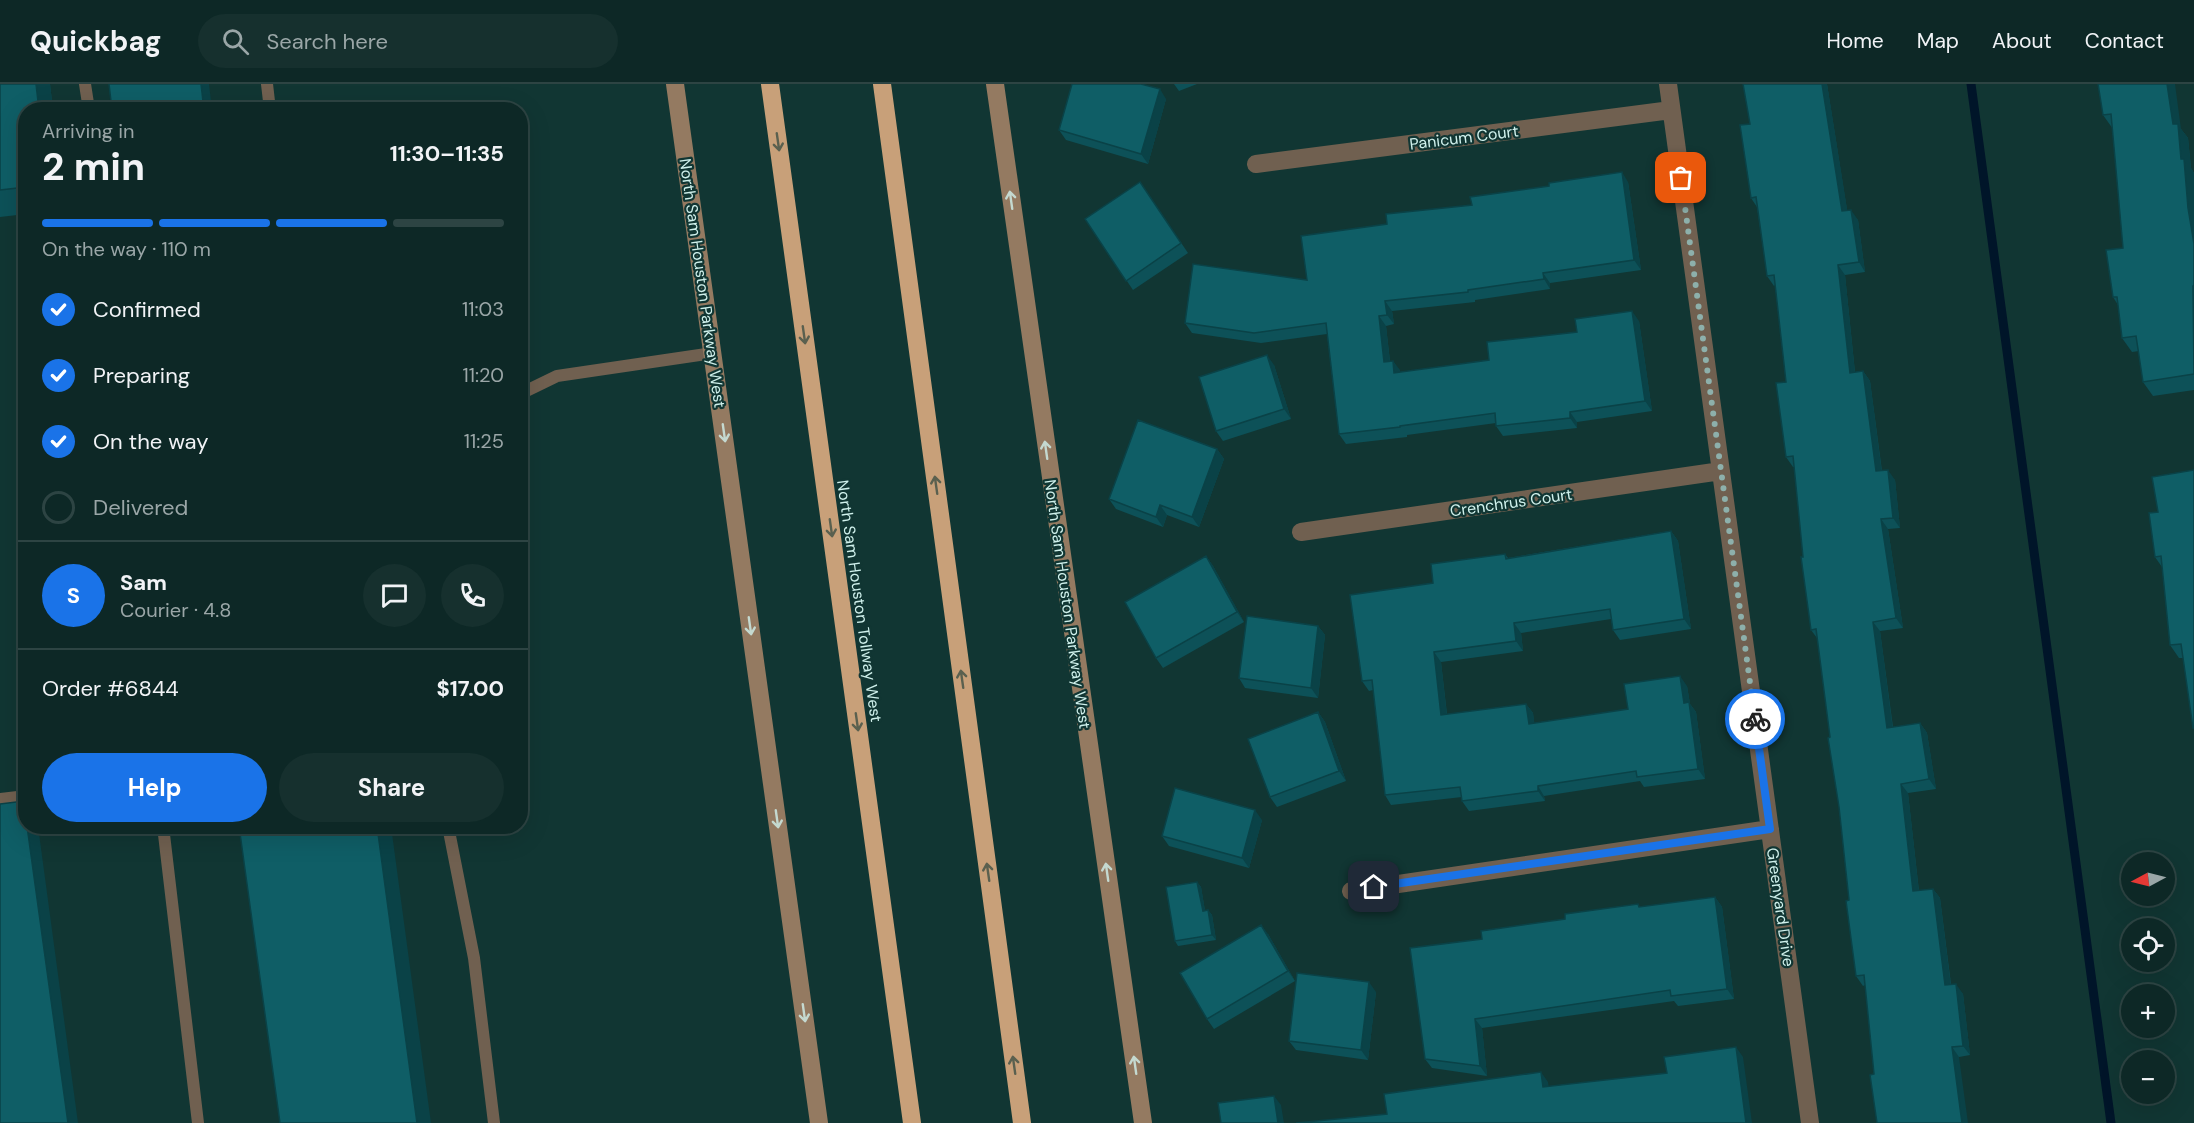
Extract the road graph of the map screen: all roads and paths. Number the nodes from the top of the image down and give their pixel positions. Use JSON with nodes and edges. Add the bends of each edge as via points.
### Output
{"nodes":[{"id":1,"x":85,"y":84,"type":"edge"},
{"id":2,"x":267,"y":84,"type":"edge"},
{"id":3,"x":675,"y":84,"type":"edge"},
{"id":4,"x":770,"y":84,"type":"edge"},
{"id":5,"x":882,"y":84,"type":"edge"},
{"id":6,"x":995,"y":84,"type":"edge"},
{"id":7,"x":1668,"y":84,"type":"edge"},
{"id":8,"x":88,"y":102,"type":"edge"},
{"id":9,"x":269,"y":102,"type":"edge"},
{"id":10,"x":1671,"y":110,"type":"junction"},
{"id":11,"x":1256,"y":164,"type":"dead end"},
{"id":12,"x":713,"y":353,"type":"junction"},
{"id":13,"x":528,"y":390,"type":"edge"},
{"id":14,"x":1721,"y":471,"type":"junction"},
{"id":15,"x":1301,"y":532,"type":"dead end"},
{"id":16,"x":18,"y":797,"type":"edge"},
{"id":17,"x":0,"y":799,"type":"edge"},
{"id":18,"x":1770,"y":829,"type":"junction"},
{"id":19,"x":164,"y":834,"type":"edge"},
{"id":20,"x":450,"y":834,"type":"edge"},
{"id":21,"x":1350,"y":891,"type":"dead end"},
{"id":22,"x":198,"y":1123,"type":"edge"},
{"id":23,"x":494,"y":1123,"type":"edge"},
{"id":24,"x":819,"y":1123,"type":"edge"},
{"id":25,"x":912,"y":1123,"type":"edge"},
{"id":26,"x":1022,"y":1123,"type":"edge"},
{"id":27,"x":1143,"y":1123,"type":"edge"},
{"id":28,"x":1810,"y":1123,"type":"edge"}],
"edges":[{"from":1,"to":8,"type":"lane"},
{"from":2,"to":9,"type":"lane"},
{"from":3,"to":12,"type":"main road","name":"North Sam Houston Parkway West"},
{"from":4,"to":25,"type":"highway","name":"North Sam Houston Tollway West","one_way":true},
{"from":26,"to":5,"type":"highway","one_way":true},
{"from":27,"to":6,"type":"main road","name":"North Sam Houston Parkway West","one_way":true},
{"from":7,"to":10,"type":"street","name":"Greenyard Drive"},
{"from":10,"to":11,"type":"street","name":"Panicum Court"},
{"from":10,"to":14,"type":"street","name":"Greenyard Drive"},
{"from":12,"to":13,"type":"lane","via":[[557,376]]},
{"from":12,"to":24,"type":"main road","name":"North Sam Houston Parkway West","one_way":true},
{"from":14,"to":15,"type":"street","name":"Crenchrus Court"},
{"from":14,"to":18,"type":"street","name":"Greenyard Drive"},
{"from":16,"to":17,"type":"lane"},
{"from":18,"to":21,"type":"street"},
{"from":18,"to":28,"type":"street","name":"Greenyard Drive"},
{"from":19,"to":22,"type":"lane"},
{"from":20,"to":23,"type":"lane","via":[[474,958]]}]}
